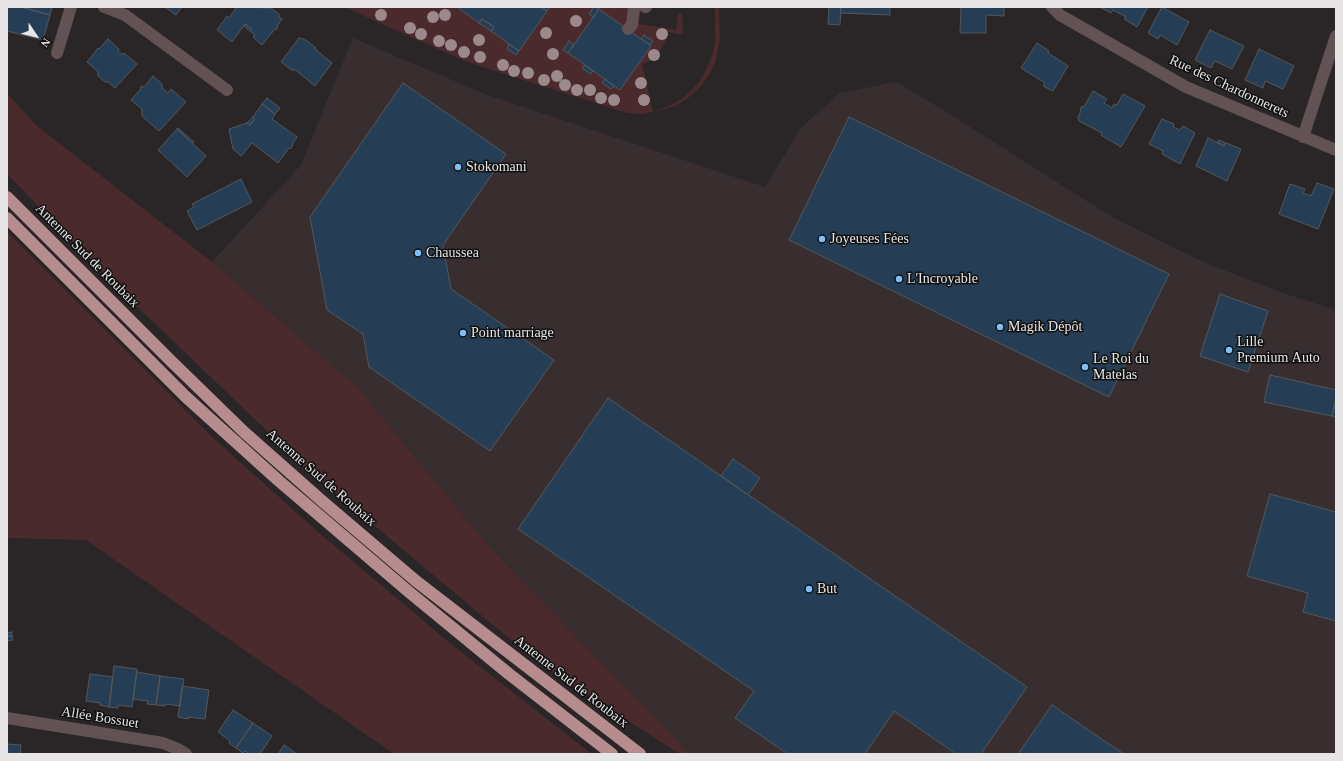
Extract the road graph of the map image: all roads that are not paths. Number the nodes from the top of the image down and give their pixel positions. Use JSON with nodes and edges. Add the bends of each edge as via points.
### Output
{"nodes":[{"id":1,"x":71,"y":7,"type":"edge"},
{"id":2,"x":104,"y":7,"type":"edge"},
{"id":3,"x":634,"y":7,"type":"edge"},
{"id":4,"x":1052,"y":7,"type":"edge"},
{"id":5,"x":628,"y":30,"type":"dead end"},
{"id":6,"x":1336,"y":36,"type":"edge"},
{"id":7,"x":57,"y":53,"type":"dead end"},
{"id":8,"x":226,"y":90,"type":"dead end"},
{"id":9,"x":1303,"y":137,"type":"junction"},
{"id":10,"x":1336,"y":150,"type":"edge"},
{"id":11,"x":7,"y":196,"type":"edge"},
{"id":12,"x":7,"y":218,"type":"edge"},
{"id":13,"x":7,"y":718,"type":"edge"},
{"id":14,"x":186,"y":754,"type":"edge"},
{"id":15,"x":612,"y":754,"type":"edge"},
{"id":16,"x":640,"y":754,"type":"edge"}],
"edges":[{"from":1,"to":7,"type":"street"},
{"from":2,"to":8,"type":"street","via":[[125,16]]},
{"from":3,"to":5,"type":"street","via":[[632,25]]},
{"from":4,"to":9,"type":"street","name":"Rue des Chardonnerets","via":[[1060,15],[1186,87]]},
{"from":6,"to":9,"type":"street"},
{"from":9,"to":10,"type":"street","name":"Rue des Chardonnerets"},
{"from":11,"to":16,"type":"highway","name":"Antenne Sud de Roubaix","via":[[244,432],[322,501],[416,581]]},
{"from":12,"to":15,"type":"highway","name":"Antenne Sud de Roubaix","via":[[186,397],[279,481],[509,674]]},
{"from":13,"to":14,"type":"street","name":"Allée Bossuet","via":[[163,743]]}]}
